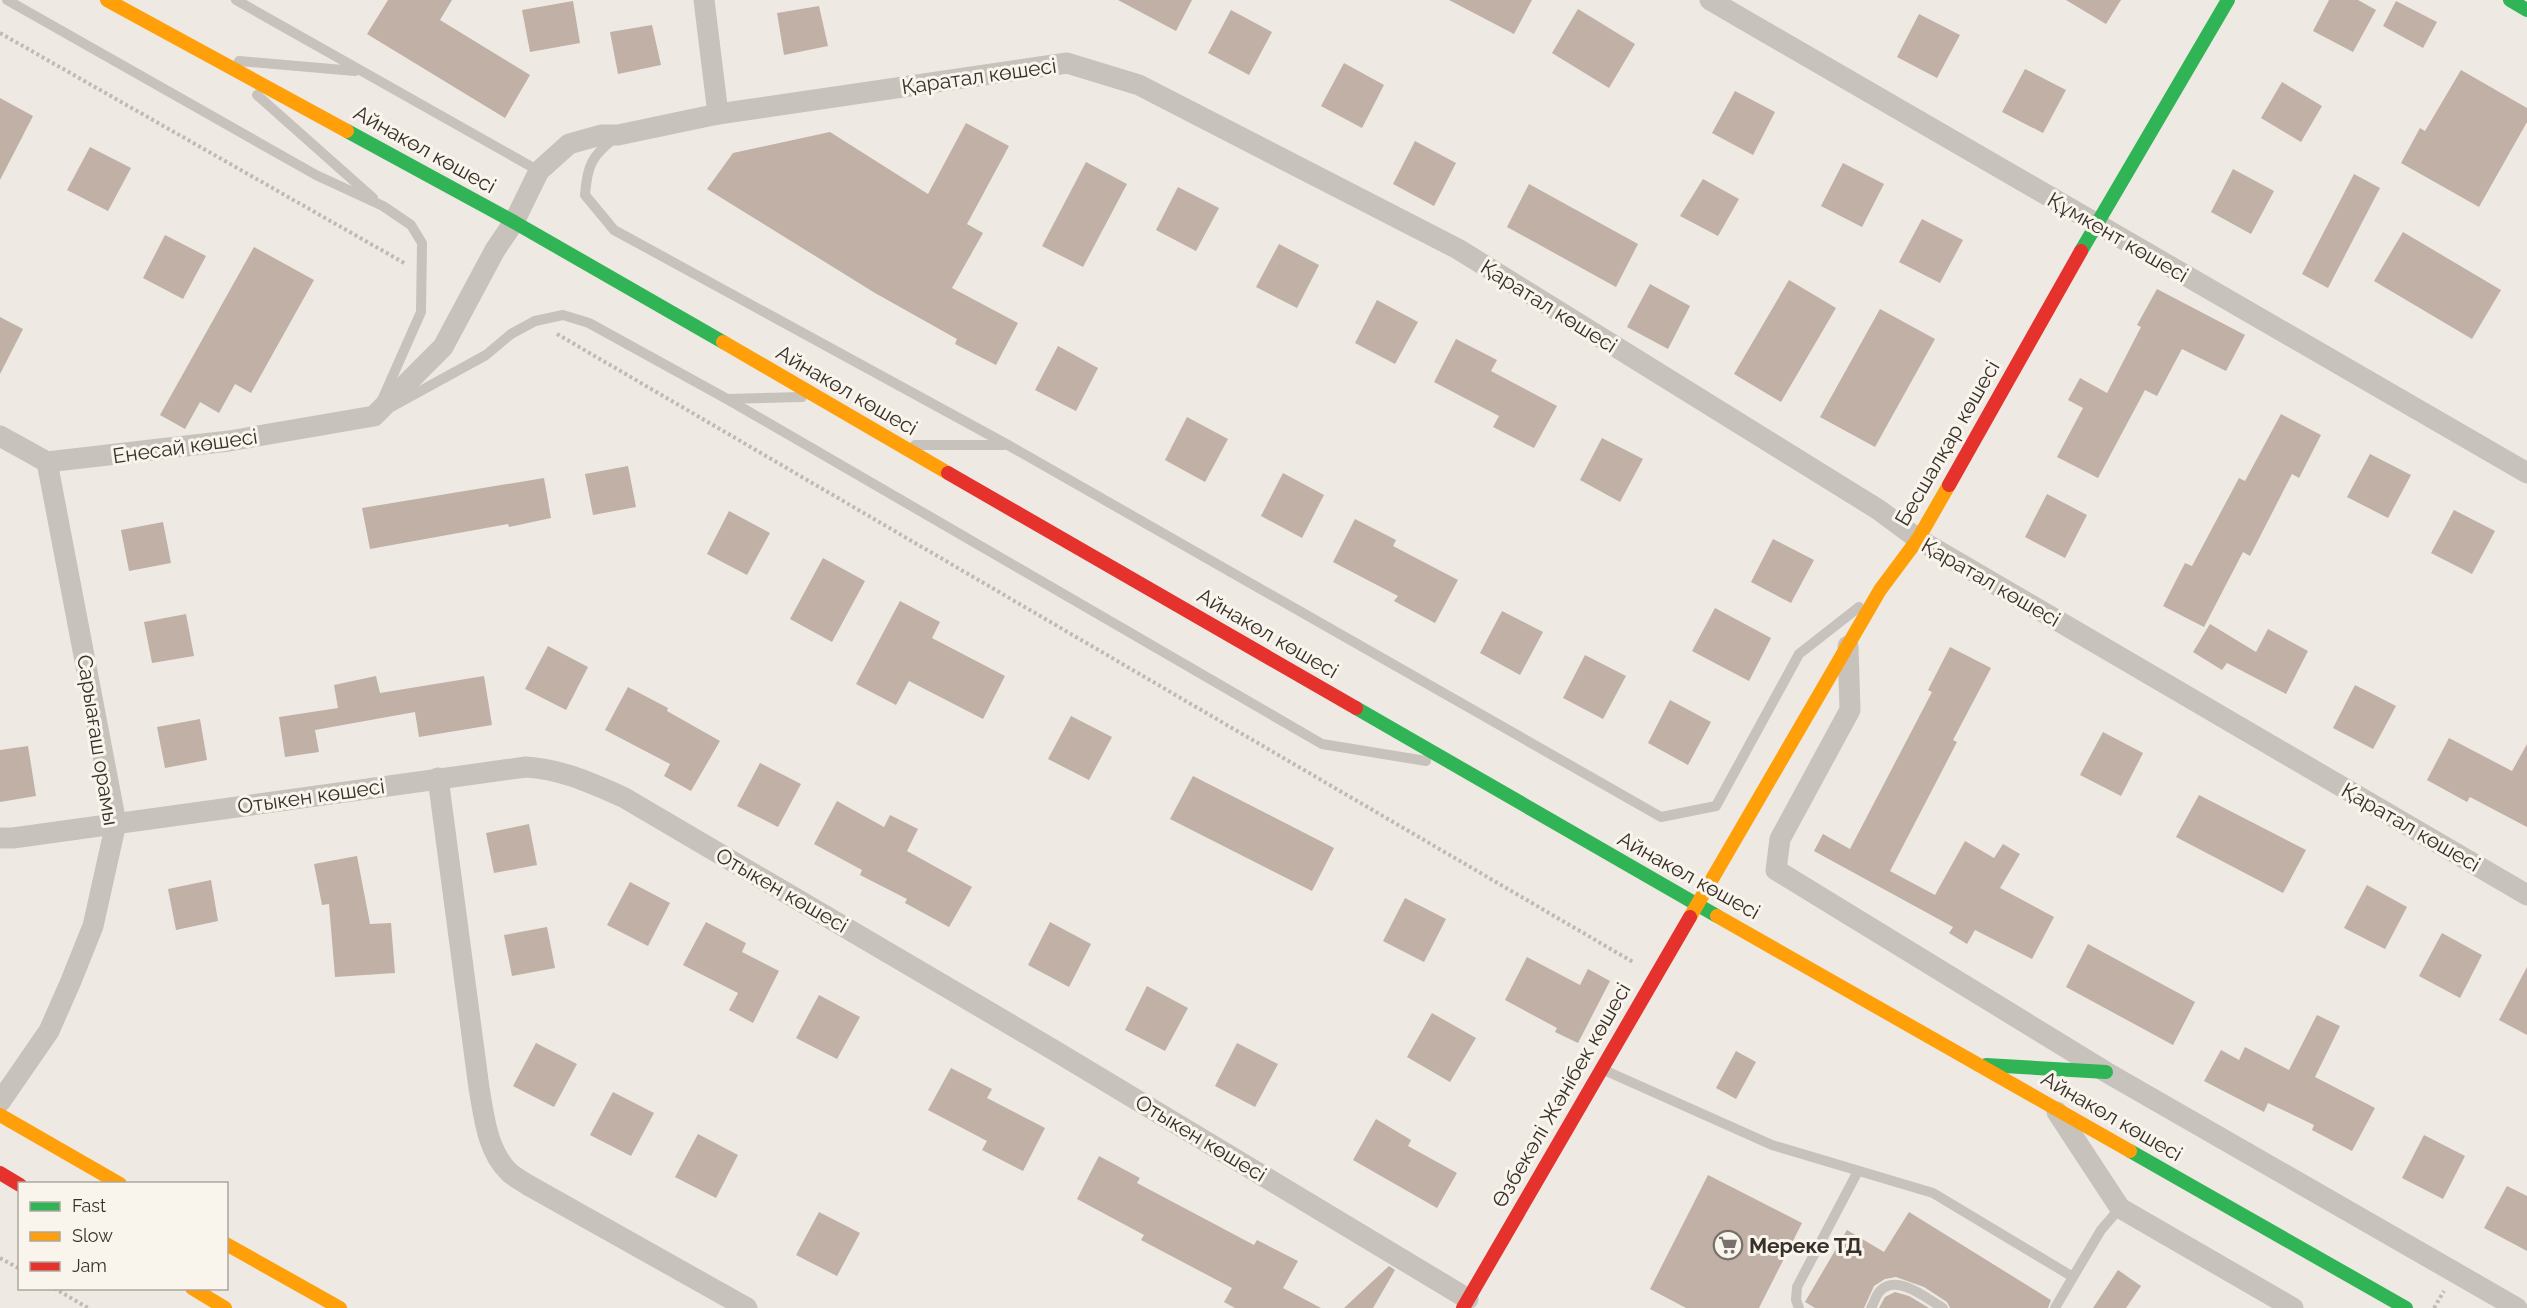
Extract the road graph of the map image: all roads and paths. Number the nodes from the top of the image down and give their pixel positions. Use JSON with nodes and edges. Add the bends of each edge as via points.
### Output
{"nodes":[{"id":1,"x":7,"y":0,"type":"edge"},
{"id":2,"x":107,"y":0,"type":"edge"},
{"id":3,"x":236,"y":0,"type":"edge"},
{"id":4,"x":704,"y":0,"type":"edge"},
{"id":5,"x":1710,"y":0,"type":"edge"},
{"id":6,"x":2228,"y":0,"type":"edge"},
{"id":7,"x":2510,"y":0,"type":"edge"},
{"id":8,"x":2527,"y":10,"type":"edge"},
{"id":9,"x":0,"y":33,"type":"edge"},
{"id":10,"x":216,"y":59,"type":"junction"},
{"id":11,"x":359,"y":71,"type":"junction"},
{"id":12,"x":718,"y":114,"type":"junction"},
{"id":13,"x":618,"y":135,"type":"junction"},
{"id":14,"x":539,"y":171,"type":"junction"},
{"id":15,"x":383,"y":207,"type":"junction"},
{"id":16,"x":514,"y":222,"type":"junction"},
{"id":17,"x":2096,"y":224,"type":"junction"},
{"id":18,"x":422,"y":273,"type":"junction"},
{"id":19,"x":535,"y":321,"type":"junction"},
{"id":20,"x":816,"y":397,"type":"junction"},
{"id":21,"x":727,"y":399,"type":"junction"},
{"id":22,"x":374,"y":416,"type":"junction"},
{"id":23,"x":0,"y":436,"type":"edge"},
{"id":24,"x":899,"y":445,"type":"junction"},
{"id":25,"x":1008,"y":445,"type":"junction"},
{"id":26,"x":47,"y":462,"type":"junction"},
{"id":27,"x":2527,"y":472,"type":"edge"},
{"id":28,"x":1918,"y":539,"type":"junction"},
{"id":29,"x":1880,"y":590,"type":"junction"},
{"id":30,"x":1848,"y":646,"type":"junction"},
{"id":31,"x":1458,"y":766,"type":"junction"},
{"id":32,"x":438,"y":778,"type":"junction"},
{"id":33,"x":116,"y":823,"type":"junction"},
{"id":34,"x":0,"y":838,"type":"edge"},
{"id":35,"x":2527,"y":895,"type":"edge"},
{"id":36,"x":1698,"y":903,"type":"junction"},
{"id":37,"x":1655,"y":975,"type":"junction"},
{"id":38,"x":1980,"y":1065,"type":"junction"},
{"id":39,"x":1600,"y":1068,"type":"junction"},
{"id":40,"x":2106,"y":1072,"type":"junction"},
{"id":41,"x":0,"y":1102,"type":"edge"},
{"id":42,"x":2053,"y":1107,"type":"junction"},
{"id":43,"x":0,"y":1115,"type":"edge"},
{"id":44,"x":1858,"y":1171,"type":"junction"},
{"id":45,"x":0,"y":1173,"type":"edge"},
{"id":46,"x":117,"y":1182,"type":"edge"},
{"id":47,"x":18,"y":1184,"type":"edge"},
{"id":48,"x":2120,"y":1208,"type":"junction"},
{"id":49,"x":228,"y":1245,"type":"edge"},
{"id":50,"x":0,"y":1258,"type":"edge"},
{"id":51,"x":18,"y":1268,"type":"edge"},
{"id":52,"x":2073,"y":1277,"type":"junction"},
{"id":53,"x":57,"y":1290,"type":"edge"},
{"id":54,"x":195,"y":1290,"type":"edge"},
{"id":55,"x":1469,"y":1304,"type":"edge"},
{"id":56,"x":220,"y":1307,"type":"edge"},
{"id":57,"x":88,"y":1308,"type":"edge"},
{"id":58,"x":340,"y":1308,"type":"edge"},
{"id":59,"x":747,"y":1308,"type":"edge"},
{"id":60,"x":1798,"y":1308,"type":"edge"},
{"id":61,"x":1871,"y":1308,"type":"edge"},
{"id":62,"x":1944,"y":1308,"type":"edge"},
{"id":63,"x":2055,"y":1308,"type":"edge"},
{"id":64,"x":2293,"y":1308,"type":"edge"},
{"id":65,"x":2406,"y":1308,"type":"edge"},
{"id":66,"x":2517,"y":1308,"type":"edge"}],
"edges":[{"from":1,"to":15,"type":"lane","via":[[316,175]]},
{"from":2,"to":10,"type":"main road","name":"Айнакөл көшесі"},
{"from":3,"to":11,"type":"lane"},
{"from":4,"to":12,"type":"street"},
{"from":5,"to":17,"type":"street","name":"Құмкент көшесі"},
{"from":6,"to":17,"type":"main road","name":"Бесшалқар көшесі"},
{"from":7,"to":8,"type":"main road"},
{"from":9,"to":18,"type":"path"},
{"from":10,"to":11,"type":"lane"},
{"from":10,"to":15,"type":"lane"},
{"from":10,"to":16,"type":"main road","name":"Айнакөл көшесі"},
{"from":11,"to":14,"type":"lane"},
{"from":12,"to":13,"type":"street","name":"Қаратал көшесі"},
{"from":12,"to":28,"type":"street","name":"Қаратал көшесі","via":[[1068,63],[1139,85],[1458,249],[1879,510]]},
{"from":13,"to":14,"type":"street","name":"Қаратал көшесі","via":[[601,135],[569,144]]},
{"from":13,"to":25,"type":"lane","via":[[597,152],[586,173],[585,195],[614,230]]},
{"from":14,"to":16,"type":"street","name":"Қаратал көшесі"},
{"from":15,"to":18,"type":"lane","via":[[411,225],[422,243]]},
{"from":16,"to":20,"type":"main road","name":"Айнакөл көшесі"},
{"from":16,"to":22,"type":"street","name":"Қаратал көшесі","via":[[443,347]]},
{"from":17,"to":27,"type":"street","name":"Құмкент көшесі"},
{"from":17,"to":28,"type":"main road","name":"Бесшалқар көшесі"},
{"from":18,"to":22,"type":"lane","via":[[421,312]]},
{"from":19,"to":21,"type":"lane","via":[[563,315],[589,323]]},
{"from":19,"to":22,"type":"lane","via":[[511,334],[486,355]]},
{"from":19,"to":37,"type":"path"},
{"from":20,"to":21,"type":"lane"},
{"from":20,"to":24,"type":"main road","name":"Айнакөл көшесі"},
{"from":21,"to":31,"type":"lane","via":[[1322,744]]},
{"from":22,"to":26,"type":"street","name":"Енесай көшесі","via":[[229,441]]},
{"from":23,"to":26,"type":"street"},
{"from":24,"to":25,"type":"lane"},
{"from":24,"to":31,"type":"main road","name":"Айнакөл көшесі"},
{"from":25,"to":29,"type":"lane","via":[[1661,817],[1716,806],[1799,654]]},
{"from":26,"to":33,"type":"street","name":"Сарыағаш орамы"},
{"from":28,"to":29,"type":"main road","name":"Бесшалқар көшесі"},
{"from":28,"to":35,"type":"street","name":"Қаратал көшесі"},
{"from":29,"to":30,"type":"main road","name":"Бесшалқар көшесі"},
{"from":30,"to":36,"type":"main road","name":"Бесшалқар көшесі"},
{"from":30,"to":40,"type":"street","via":[[1850,710],[1780,839],[1776,870]]},
{"from":31,"to":36,"type":"main road","name":"Айнакөл көшесі"},
{"from":32,"to":33,"type":"street","name":"Отыкен көшесі"},
{"from":32,"to":55,"type":"street","name":"Отыкен көшесі","via":[[543,768],[572,774],[623,797],[1052,1049]]},
{"from":32,"to":59,"type":"street","via":[[479,1088],[493,1149],[508,1171],[528,1185]]},
{"from":33,"to":34,"type":"street","name":"Отыкен көшесі"},
{"from":33,"to":41,"type":"street","name":"Сарыағаш орамы","via":[[93,926],[71,981],[49,1031]]},
{"from":36,"to":37,"type":"main road","name":"Өзбекәлі Жәнібек көшесі"},
{"from":36,"to":38,"type":"main road","name":"Айнакөл көшесі"},
{"from":37,"to":39,"type":"main road","name":"Өзбекәлі Жәнібек көшесі"},
{"from":38,"to":40,"type":"main road"},
{"from":38,"to":42,"type":"main road","name":"Айнакөл көшесі"},
{"from":39,"to":44,"type":"lane","via":[[1772,1145]]},
{"from":39,"to":55,"type":"main road","name":"Өзбекәлі Жәнібек көшесі"},
{"from":40,"to":66,"type":"street"},
{"from":42,"to":48,"type":"street"},
{"from":42,"to":65,"type":"main road","name":"Айнакөл көшесі"},
{"from":43,"to":46,"type":"main road"},
{"from":44,"to":52,"type":"lane","via":[[1933,1193]]},
{"from":44,"to":60,"type":"lane","via":[[1797,1287]]},
{"from":45,"to":47,"type":"main road"},
{"from":48,"to":52,"type":"lane","via":[[2101,1230]]},
{"from":48,"to":64,"type":"street"},
{"from":49,"to":58,"type":"main road"},
{"from":50,"to":51,"type":"path"},
{"from":52,"to":63,"type":"lane"},
{"from":53,"to":57,"type":"path"},
{"from":54,"to":56,"type":"main road"},
{"from":61,"to":62,"type":"lane","via":[[1879,1292],[1889,1284],[1901,1284]]}]}
